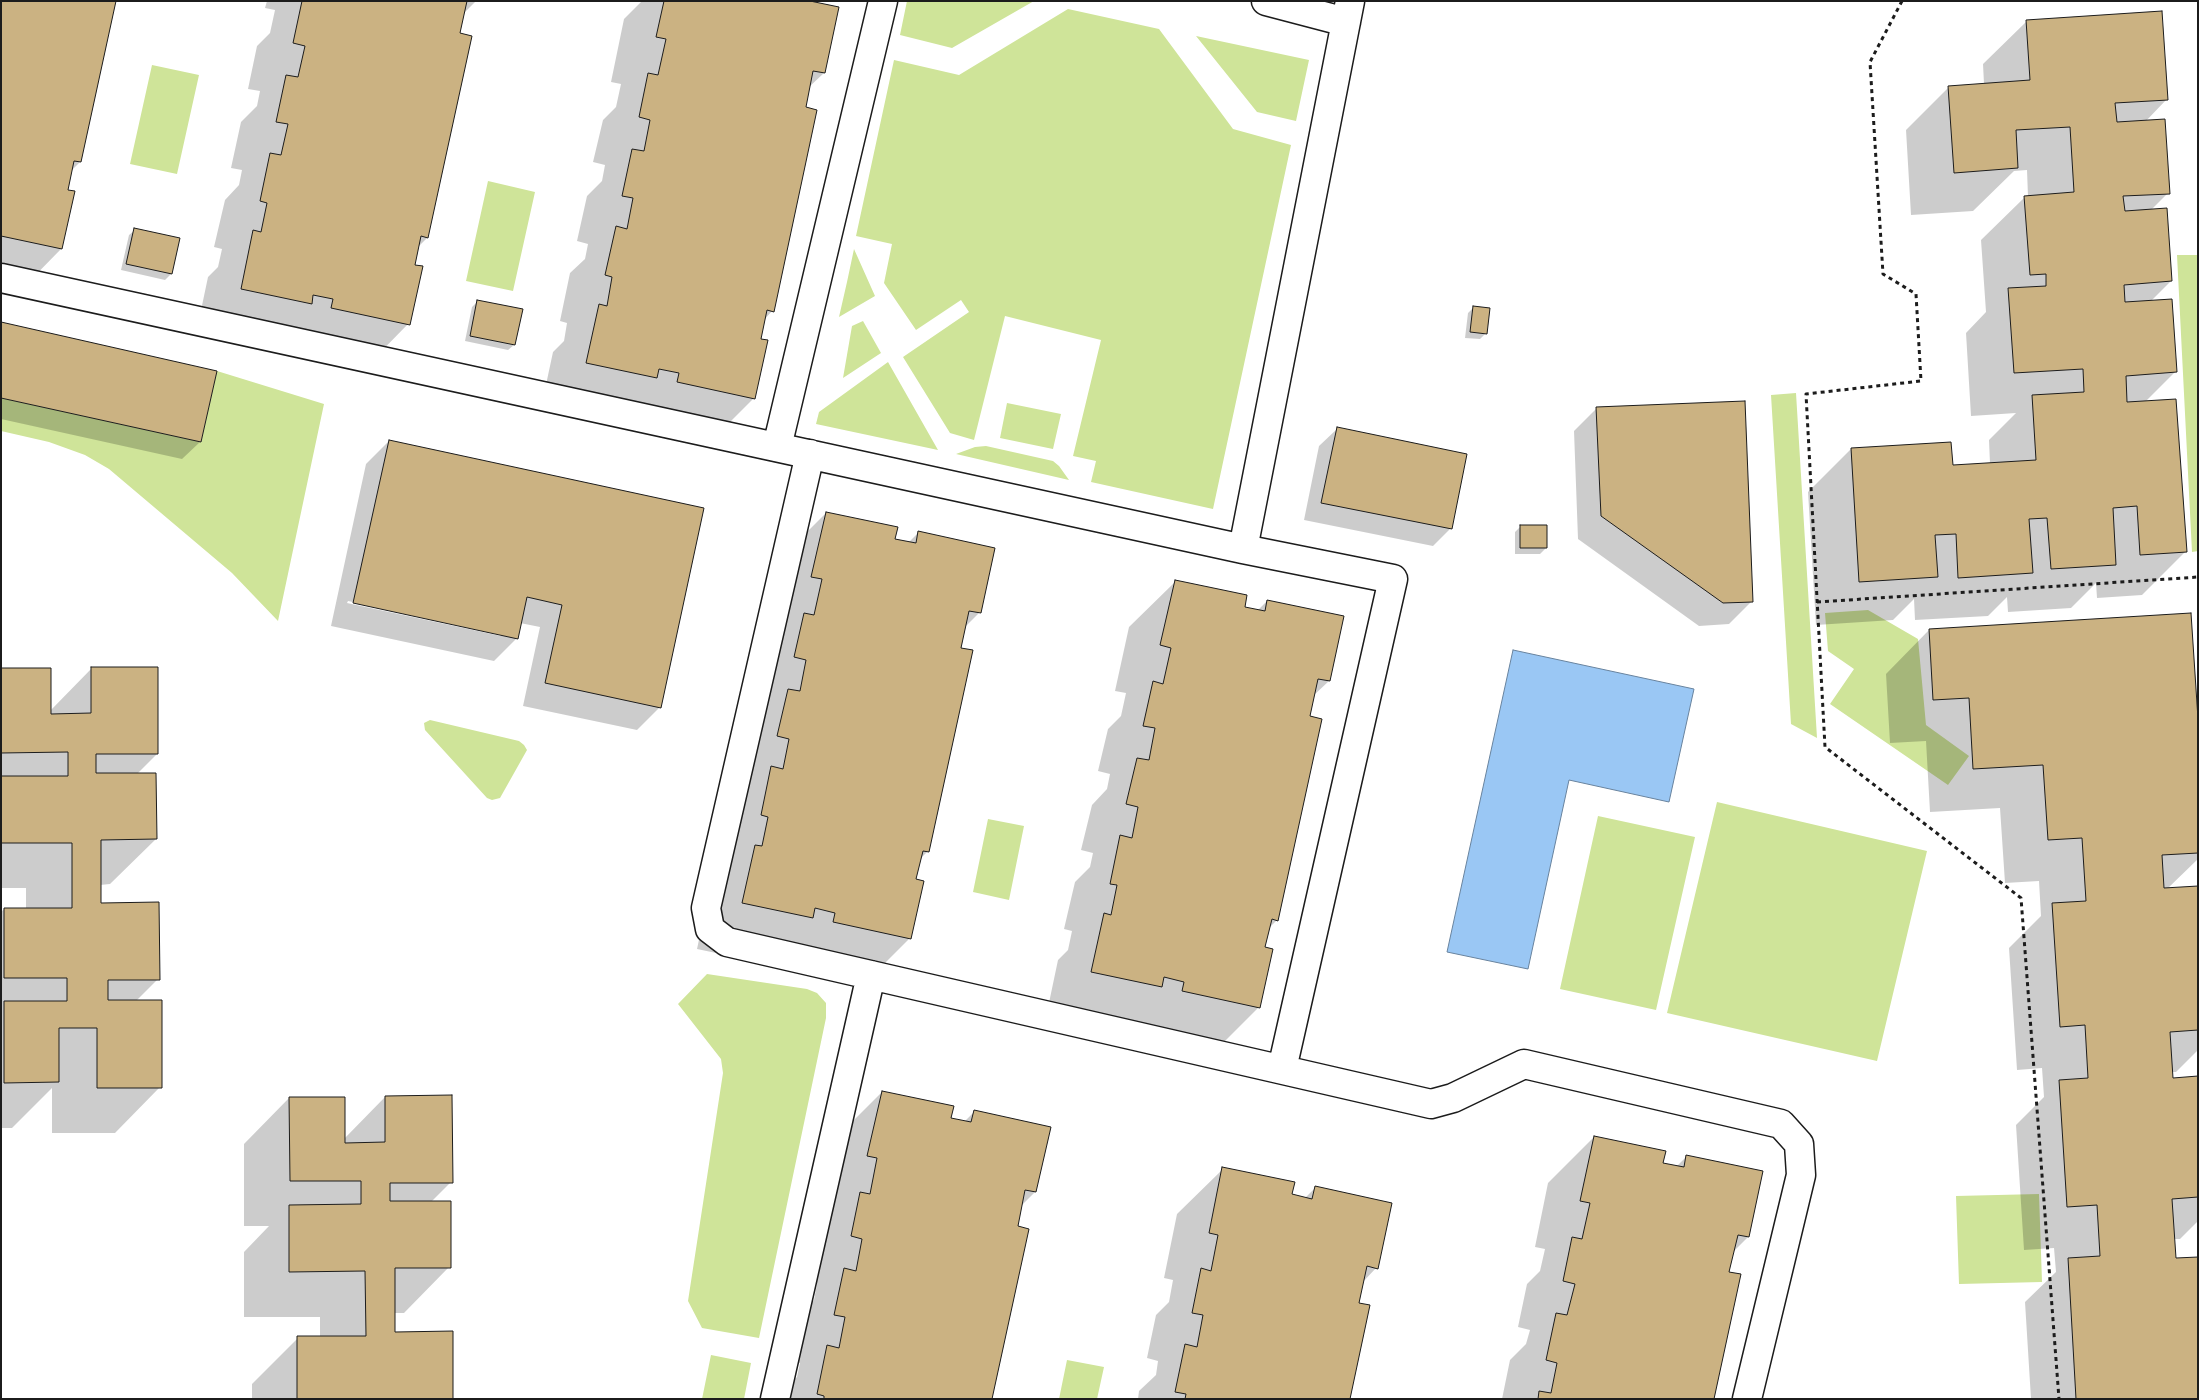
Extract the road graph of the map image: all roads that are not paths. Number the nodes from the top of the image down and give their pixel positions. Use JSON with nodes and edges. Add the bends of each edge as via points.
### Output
{"nodes":[{"id":1,"x":883,"y":1,"type":"edge"},
{"id":2,"x":1266,"y":1,"type":"edge"},
{"id":3,"x":1348,"y":12,"type":"edge"},
{"id":4,"x":1,"y":278,"type":"edge"},
{"id":5,"x":778,"y":447,"type":"junction"},
{"id":6,"x":810,"y":454,"type":"junction"},
{"id":7,"x":1243,"y":549,"type":"junction"},
{"id":8,"x":871,"y":975,"type":"junction"},
{"id":9,"x":1282,"y":1070,"type":"junction"},
{"id":10,"x":775,"y":1399,"type":"edge"},
{"id":11,"x":1747,"y":1399,"type":"edge"}],
"edges":[{"from":1,"to":5,"type":"street"},
{"from":2,"to":3,"type":"street"},
{"from":3,"to":7,"type":"street"},
{"from":4,"to":5,"type":"street"},
{"from":5,"to":6,"type":"street"},
{"from":6,"to":7,"type":"street"},
{"from":6,"to":8,"type":"street","via":[[706,908],[710,929],[727,942]]},
{"from":7,"to":9,"type":"street","via":[[1393,579]]},
{"from":8,"to":9,"type":"street"},
{"from":8,"to":10,"type":"street"},
{"from":9,"to":11,"type":"street","via":[[1431,1104],[1453,1098],[1524,1064],[1781,1124],[1799,1144],[1801,1175]]}]}
